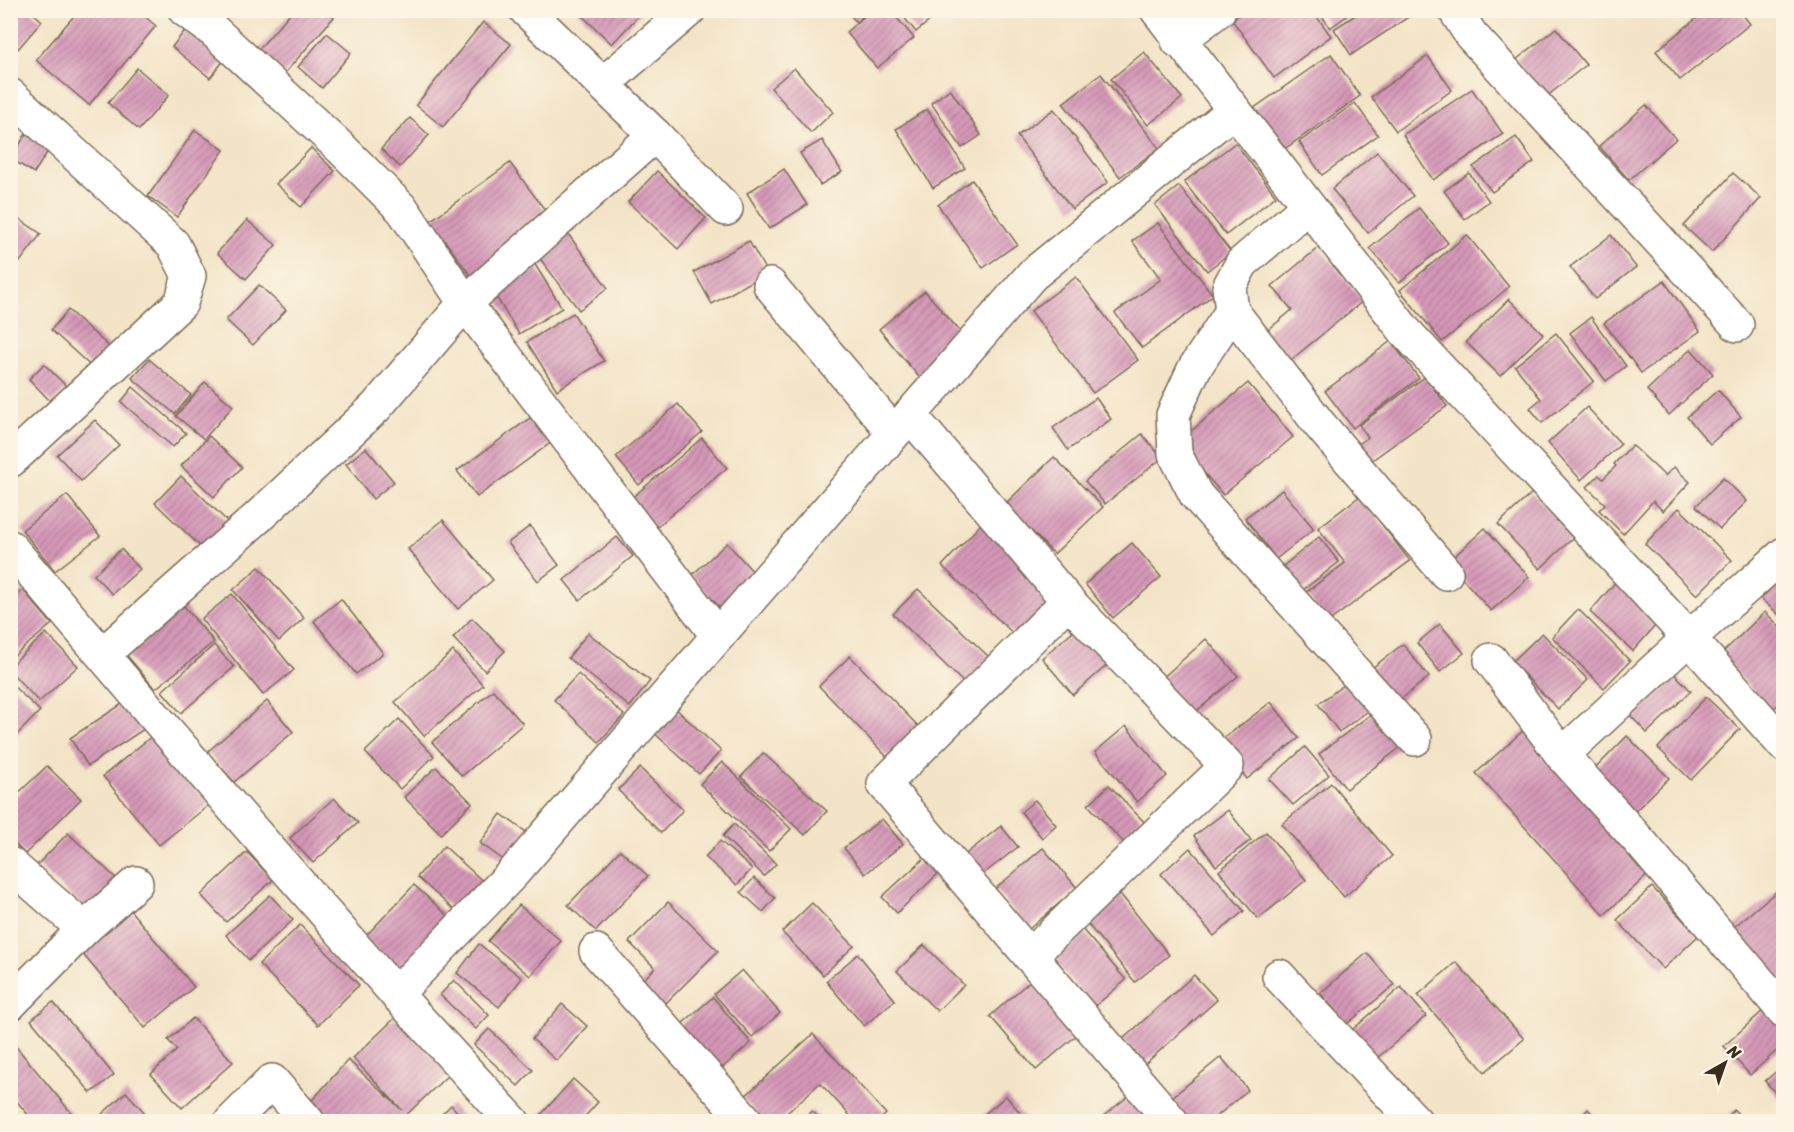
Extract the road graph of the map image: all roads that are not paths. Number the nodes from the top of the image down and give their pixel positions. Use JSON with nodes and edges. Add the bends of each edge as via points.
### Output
{"nodes":[{"id":1,"x":185,"y":10,"type":"edge"},
{"id":2,"x":526,"y":10,"type":"edge"},
{"id":3,"x":689,"y":10,"type":"edge"},
{"id":4,"x":1157,"y":10,"type":"edge"},
{"id":5,"x":1219,"y":10,"type":"edge"},
{"id":6,"x":1455,"y":10,"type":"edge"},
{"id":7,"x":1179,"y":41,"type":"junction"},
{"id":8,"x":603,"y":84,"type":"junction"},
{"id":9,"x":10,"y":95,"type":"edge"},
{"id":10,"x":1233,"y":111,"type":"junction"},
{"id":11,"x":655,"y":135,"type":"junction"},
{"id":12,"x":1308,"y":206,"type":"junction"},
{"id":13,"x":726,"y":209,"type":"dead end"},
{"id":14,"x":770,"y":285,"type":"dead end"},
{"id":15,"x":465,"y":303,"type":"junction"},
{"id":16,"x":1232,"y":311,"type":"junction"},
{"id":17,"x":1737,"y":325,"type":"dead end"},
{"id":18,"x":902,"y":424,"type":"junction"},
{"id":19,"x":10,"y":461,"type":"edge"},
{"id":20,"x":10,"y":547,"type":"edge"},
{"id":21,"x":1784,"y":554,"type":"edge"},
{"id":22,"x":1446,"y":573,"type":"dead end"},
{"id":23,"x":1068,"y":602,"type":"junction"},
{"id":24,"x":717,"y":636,"type":"junction"},
{"id":25,"x":1689,"y":638,"type":"junction"},
{"id":26,"x":103,"y":654,"type":"junction"},
{"id":27,"x":1491,"y":660,"type":"dead end"},
{"id":28,"x":1415,"y":739,"type":"dead end"},
{"id":29,"x":1784,"y":745,"type":"edge"},
{"id":30,"x":1562,"y":755,"type":"junction"},
{"id":31,"x":10,"y":864,"type":"edge"},
{"id":32,"x":136,"y":883,"type":"dead end"},
{"id":33,"x":84,"y":929,"type":"junction"},
{"id":34,"x":596,"y":951,"type":"dead end"},
{"id":35,"x":1030,"y":956,"type":"junction"},
{"id":36,"x":1279,"y":976,"type":"dead end"},
{"id":37,"x":396,"y":994,"type":"junction"},
{"id":38,"x":10,"y":1004,"type":"edge"},
{"id":39,"x":1784,"y":1011,"type":"edge"},
{"id":40,"x":231,"y":1122,"type":"edge"},
{"id":41,"x":308,"y":1122,"type":"edge"},
{"id":42,"x":513,"y":1122,"type":"edge"},
{"id":43,"x":747,"y":1122,"type":"edge"},
{"id":44,"x":1172,"y":1122,"type":"edge"},
{"id":45,"x":1416,"y":1122,"type":"edge"}],
"edges":[{"from":1,"to":15,"type":"street","via":[[215,32],[403,210]]},
{"from":2,"to":8,"type":"street"},
{"from":3,"to":8,"type":"street"},
{"from":4,"to":7,"type":"street"},
{"from":5,"to":7,"type":"street"},
{"from":6,"to":17,"type":"street","via":[[1471,35]]},
{"from":7,"to":10,"type":"street"},
{"from":8,"to":11,"type":"street"},
{"from":9,"to":19,"type":"street","via":[[173,244],[189,276],[181,303]]},
{"from":10,"to":12,"type":"street"},
{"from":10,"to":18,"type":"street","via":[[1032,276]]},
{"from":11,"to":13,"type":"street"},
{"from":11,"to":15,"type":"street"},
{"from":12,"to":16,"type":"street","via":[[1242,263],[1229,287]]},
{"from":12,"to":25,"type":"street","via":[[1405,331]]},
{"from":14,"to":18,"type":"street"},
{"from":15,"to":24,"type":"street"},
{"from":15,"to":26,"type":"street","via":[[376,407]]},
{"from":16,"to":22,"type":"street","via":[[1320,425]]},
{"from":16,"to":28,"type":"street","via":[[1194,369],[1173,415],[1175,454],[1196,495]]},
{"from":18,"to":23,"type":"street"},
{"from":18,"to":24,"type":"street"},
{"from":20,"to":26,"type":"street"},
{"from":21,"to":25,"type":"street"},
{"from":23,"to":35,"type":"street","via":[[884,784]]},
{"from":23,"to":35,"type":"street","via":[[1227,766]]},
{"from":24,"to":37,"type":"street","via":[[514,872]]},
{"from":25,"to":29,"type":"street"},
{"from":25,"to":30,"type":"street"},
{"from":26,"to":37,"type":"street"},
{"from":27,"to":30,"type":"street"},
{"from":30,"to":39,"type":"street"},
{"from":31,"to":33,"type":"street"},
{"from":32,"to":33,"type":"street"},
{"from":33,"to":38,"type":"street"},
{"from":34,"to":43,"type":"street"},
{"from":35,"to":44,"type":"street"},
{"from":36,"to":45,"type":"street"},
{"from":37,"to":42,"type":"street"},
{"from":40,"to":41,"type":"street","via":[[272,1082]]}]}
